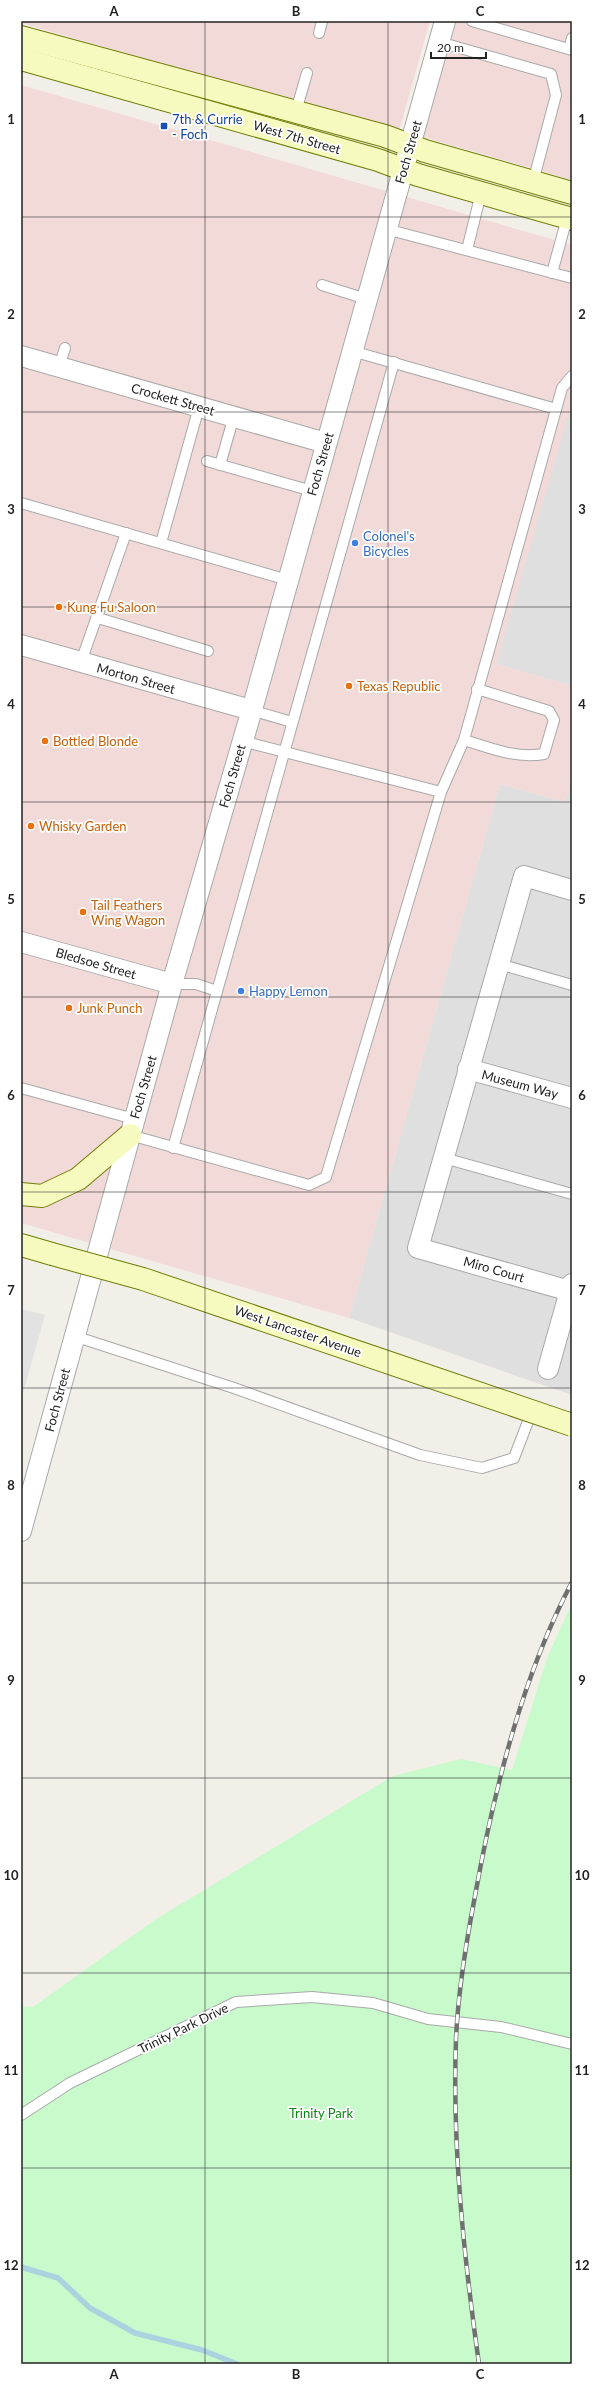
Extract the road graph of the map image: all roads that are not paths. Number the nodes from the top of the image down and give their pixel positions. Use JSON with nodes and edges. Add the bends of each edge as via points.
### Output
{"nodes":[{"id":1,"x":322,"y":21,"type":"edge"},
{"id":2,"x":445,"y":21,"type":"edge"},
{"id":3,"x":472,"y":21,"type":"edge"},
{"id":4,"x":319,"y":33,"type":"dead end"},
{"id":5,"x":21,"y":37,"type":"edge"},
{"id":6,"x":572,"y":38,"type":"edge"},
{"id":7,"x":439,"y":42,"type":"junction"},
{"id":8,"x":570,"y":50,"type":"edge"},
{"id":9,"x":21,"y":60,"type":"edge"},
{"id":10,"x":307,"y":73,"type":"dead end"},
{"id":11,"x":296,"y":111,"type":"junction"},
{"id":12,"x":410,"y":146,"type":"junction"},
{"id":13,"x":402,"y":169,"type":"junction"},
{"id":14,"x":533,"y":182,"type":"junction"},
{"id":15,"x":481,"y":193,"type":"junction"},
{"id":16,"x":572,"y":193,"type":"edge"},
{"id":17,"x":570,"y":219,"type":"edge"},
{"id":18,"x":386,"y":229,"type":"junction"},
{"id":19,"x":467,"y":250,"type":"junction"},
{"id":20,"x":552,"y":273,"type":"junction"},
{"id":21,"x":572,"y":278,"type":"edge"},
{"id":22,"x":322,"y":285,"type":"dead end"},
{"id":23,"x":366,"y":299,"type":"junction"},
{"id":24,"x":65,"y":348,"type":"dead end"},
{"id":25,"x":352,"y":351,"type":"junction"},
{"id":26,"x":21,"y":356,"type":"edge"},
{"id":27,"x":394,"y":362,"type":"junction"},
{"id":28,"x":60,"y":367,"type":"junction"},
{"id":29,"x":572,"y":376,"type":"edge"},
{"id":30,"x":199,"y":407,"type":"junction"},
{"id":31,"x":556,"y":409,"type":"junction"},
{"id":32,"x":234,"y":416,"type":"junction"},
{"id":33,"x":326,"y":443,"type":"junction"},
{"id":34,"x":207,"y":461,"type":"dead end"},
{"id":35,"x":220,"y":465,"type":"junction"},
{"id":36,"x":312,"y":491,"type":"junction"},
{"id":37,"x":21,"y":503,"type":"edge"},
{"id":38,"x":126,"y":533,"type":"junction"},
{"id":39,"x":161,"y":543,"type":"junction"},
{"id":40,"x":288,"y":580,"type":"junction"},
{"id":41,"x":98,"y":618,"type":"junction"},
{"id":42,"x":21,"y":645,"type":"edge"},
{"id":43,"x":208,"y":651,"type":"dead end"},
{"id":44,"x":80,"y":662,"type":"junction"},
{"id":45,"x":477,"y":689,"type":"junction"},
{"id":46,"x":251,"y":710,"type":"junction"},
{"id":47,"x":292,"y":722,"type":"junction"},
{"id":48,"x":464,"y":740,"type":"junction"},
{"id":49,"x":242,"y":741,"type":"junction"},
{"id":50,"x":284,"y":752,"type":"junction"},
{"id":51,"x":441,"y":792,"type":"junction"},
{"id":52,"x":572,"y":890,"type":"edge"},
{"id":53,"x":21,"y":942,"type":"edge"},
{"id":54,"x":499,"y":964,"type":"junction"},
{"id":55,"x":172,"y":984,"type":"junction"},
{"id":56,"x":572,"y":986,"type":"edge"},
{"id":57,"x":217,"y":991,"type":"junction"},
{"id":58,"x":468,"y":1069,"type":"junction"},
{"id":59,"x":21,"y":1088,"type":"edge"},
{"id":60,"x":572,"y":1098,"type":"edge"},
{"id":61,"x":132,"y":1127,"type":"junction"},
{"id":62,"x":173,"y":1148,"type":"junction"},
{"id":63,"x":444,"y":1158,"type":"junction"},
{"id":64,"x":21,"y":1194,"type":"edge"},
{"id":65,"x":572,"y":1194,"type":"edge"},
{"id":66,"x":21,"y":1245,"type":"edge"},
{"id":67,"x":571,"y":1288,"type":"edge"},
{"id":68,"x":74,"y":1336,"type":"junction"},
{"id":69,"x":548,"y":1370,"type":"dead end"},
{"id":70,"x":532,"y":1412,"type":"junction"},
{"id":71,"x":572,"y":1425,"type":"edge"},
{"id":72,"x":21,"y":1531,"type":"edge"},
{"id":73,"x":572,"y":2044,"type":"edge"},
{"id":74,"x":21,"y":2115,"type":"edge"}],
"edges":[{"from":1,"to":4,"type":"lane"},
{"from":2,"to":7,"type":"street","name":"Foch Street"},
{"from":3,"to":8,"type":"lane"},
{"from":5,"to":11,"type":"main road","name":"West 7th Street"},
{"from":6,"to":8,"type":"lane"},
{"from":7,"to":12,"type":"street","name":"Foch Street"},
{"from":7,"to":14,"type":"lane","via":[[551,74],[556,95]]},
{"from":9,"to":13,"type":"main road","name":"West 7th Street","via":[[371,158]]},
{"from":10,"to":11,"type":"lane"},
{"from":11,"to":12,"type":"main road","name":"West 7th Street"},
{"from":12,"to":13,"type":"street","name":"Foch Street"},
{"from":12,"to":14,"type":"main road","name":"West 7th Street"},
{"from":13,"to":15,"type":"main road","name":"West 7th Street"},
{"from":13,"to":18,"type":"street","name":"Foch Street"},
{"from":14,"to":16,"type":"main road","name":"West 7th Street"},
{"from":15,"to":17,"type":"main road","name":"West 7th Street"},
{"from":15,"to":19,"type":"lane"},
{"from":17,"to":20,"type":"lane"},
{"from":18,"to":19,"type":"lane"},
{"from":18,"to":23,"type":"street","name":"Foch Street"},
{"from":19,"to":20,"type":"lane"},
{"from":20,"to":21,"type":"lane"},
{"from":22,"to":23,"type":"lane"},
{"from":23,"to":25,"type":"street","name":"Foch Street"},
{"from":24,"to":28,"type":"lane"},
{"from":25,"to":27,"type":"lane"},
{"from":25,"to":33,"type":"street","name":"Foch Street"},
{"from":26,"to":28,"type":"street","name":"Crockett Street"},
{"from":27,"to":31,"type":"lane"},
{"from":27,"to":47,"type":"lane"},
{"from":28,"to":30,"type":"street","name":"Crockett Street"},
{"from":29,"to":31,"type":"lane","via":[[562,388]]},
{"from":30,"to":32,"type":"street","name":"Crockett Street"},
{"from":30,"to":39,"type":"lane"},
{"from":31,"to":45,"type":"lane"},
{"from":32,"to":33,"type":"street","name":"Crockett Street"},
{"from":32,"to":35,"type":"lane"},
{"from":33,"to":36,"type":"street","name":"Foch Street"},
{"from":34,"to":35,"type":"lane"},
{"from":35,"to":36,"type":"lane"},
{"from":36,"to":40,"type":"street","name":"Foch Street"},
{"from":37,"to":38,"type":"lane"},
{"from":38,"to":39,"type":"lane"},
{"from":38,"to":41,"type":"lane"},
{"from":39,"to":40,"type":"lane"},
{"from":40,"to":46,"type":"street","name":"Foch Street"},
{"from":41,"to":43,"type":"lane"},
{"from":41,"to":44,"type":"lane"},
{"from":42,"to":44,"type":"street","name":"Morton Street"},
{"from":44,"to":46,"type":"street","name":"Morton Street"},
{"from":45,"to":48,"type":"lane"},
{"from":45,"to":48,"type":"lane","via":[[549,711],[554,720],[551,734],[544,754],[532,756],[508,754]]},
{"from":46,"to":47,"type":"lane"},
{"from":46,"to":49,"type":"street","name":"Foch Street"},
{"from":47,"to":50,"type":"lane"},
{"from":48,"to":51,"type":"lane"},
{"from":49,"to":50,"type":"lane"},
{"from":49,"to":55,"type":"street","name":"Foch Street"},
{"from":50,"to":51,"type":"lane"},
{"from":50,"to":57,"type":"lane"},
{"from":51,"to":62,"type":"lane","via":[[326,1177],[309,1185]]},
{"from":52,"to":54,"type":"street","via":[[524,876]]},
{"from":53,"to":55,"type":"street","name":"Bledsoe Street"},
{"from":54,"to":56,"type":"lane"},
{"from":54,"to":58,"type":"street"},
{"from":55,"to":57,"type":"lane","via":[[196,984]]},
{"from":55,"to":61,"type":"street","name":"Foch Street"},
{"from":57,"to":62,"type":"lane"},
{"from":58,"to":60,"type":"street","name":"Museum Way"},
{"from":58,"to":63,"type":"street"},
{"from":59,"to":61,"type":"lane"},
{"from":61,"to":62,"type":"lane"},
{"from":61,"to":64,"type":"main road","via":[[78,1179],[42,1196]]},
{"from":61,"to":68,"type":"street","name":"Foch Street"},
{"from":63,"to":65,"type":"lane"},
{"from":63,"to":67,"type":"street","name":"Miro Court","via":[[418,1248]]},
{"from":66,"to":70,"type":"main road","name":"West Lancaster Avenue","bridge":true,"via":[[143,1279]]},
{"from":67,"to":69,"type":"street"},
{"from":68,"to":70,"type":"lane","via":[[234,1388],[420,1455],[482,1468],[514,1458]]},
{"from":68,"to":72,"type":"street","name":"Foch Street"},
{"from":70,"to":71,"type":"main road","name":"West Lancaster Avenue","bridge":true},
{"from":73,"to":74,"type":"lane","name":"Trinity Park Drive","via":[[501,2027],[428,2018],[373,2003],[312,1997],[236,2002],[70,2083]]}]}
